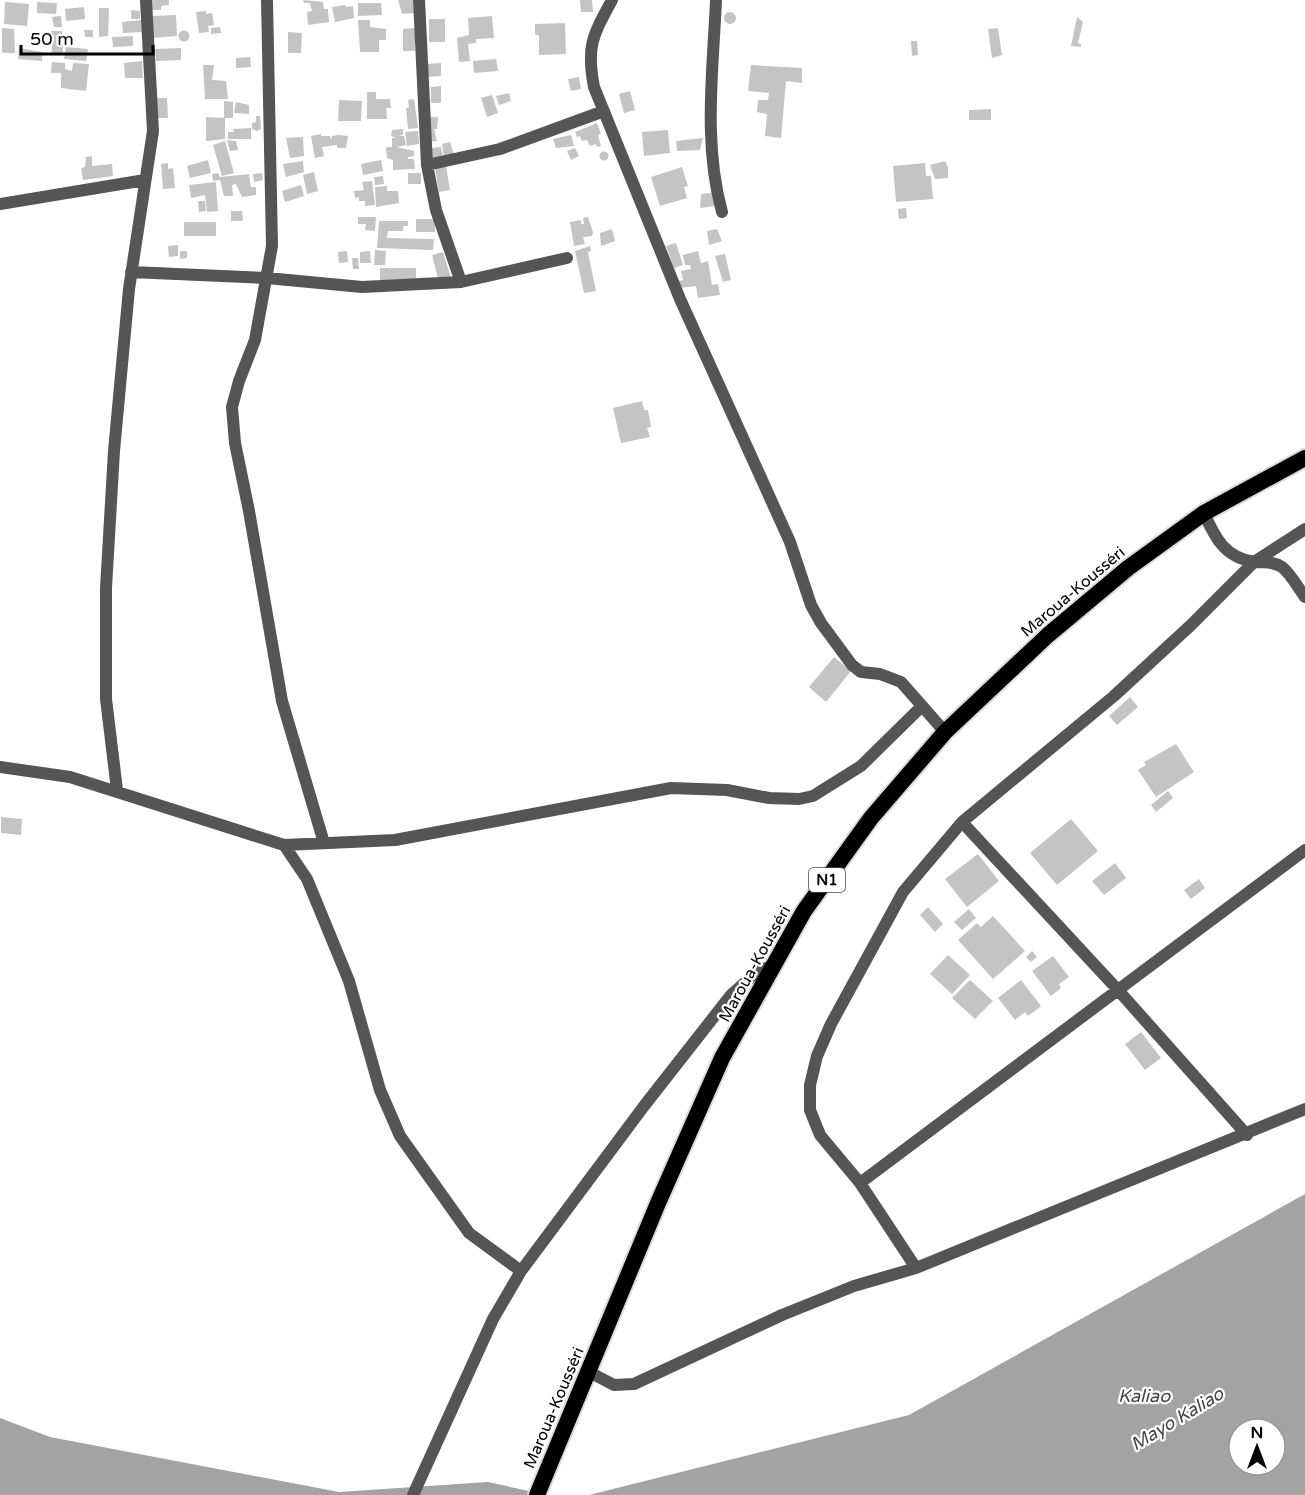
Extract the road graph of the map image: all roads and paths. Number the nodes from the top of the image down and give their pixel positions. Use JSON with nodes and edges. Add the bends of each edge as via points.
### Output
{"nodes":[{"id":1,"x":146,"y":0,"type":"edge"},
{"id":2,"x":267,"y":0,"type":"edge"},
{"id":3,"x":419,"y":0,"type":"edge"},
{"id":4,"x":612,"y":0,"type":"edge"},
{"id":5,"x":716,"y":0,"type":"edge"},
{"id":6,"x":603,"y":111,"type":"junction"},
{"id":7,"x":427,"y":165,"type":"junction"},
{"id":8,"x":145,"y":180,"type":"junction"},
{"id":9,"x":0,"y":204,"type":"edge"},
{"id":10,"x":722,"y":212,"type":"dead end"},
{"id":11,"x":567,"y":258,"type":"dead end"},
{"id":12,"x":131,"y":272,"type":"junction"},
{"id":13,"x":267,"y":278,"type":"junction"},
{"id":14,"x":461,"y":282,"type":"junction"},
{"id":15,"x":1305,"y":458,"type":"edge"},
{"id":16,"x":1204,"y":513,"type":"junction"},
{"id":17,"x":1305,"y":529,"type":"edge"},
{"id":18,"x":1254,"y":562,"type":"junction"},
{"id":19,"x":1305,"y":597,"type":"edge"},
{"id":20,"x":921,"y":707,"type":"junction"},
{"id":21,"x":945,"y":732,"type":"junction"},
{"id":22,"x":0,"y":768,"type":"edge"},
{"id":23,"x":117,"y":790,"type":"junction"},
{"id":24,"x":962,"y":822,"type":"junction"},
{"id":25,"x":324,"y":843,"type":"junction"},
{"id":26,"x":284,"y":845,"type":"junction"},
{"id":27,"x":1305,"y":850,"type":"edge"},
{"id":28,"x":775,"y":965,"type":"junction"},
{"id":29,"x":1118,"y":990,"type":"junction"},
{"id":30,"x":1305,"y":1109,"type":"edge"},
{"id":31,"x":1247,"y":1135,"type":"junction"},
{"id":32,"x":860,"y":1183,"type":"junction"},
{"id":33,"x":916,"y":1268,"type":"junction"},
{"id":34,"x":521,"y":1271,"type":"junction"},
{"id":35,"x":589,"y":1371,"type":"junction"},
{"id":36,"x":413,"y":1495,"type":"edge"},
{"id":37,"x":537,"y":1495,"type":"edge"}],
"edges":[{"from":1,"to":8,"type":"street","via":[[153,131]]},
{"from":2,"to":13,"type":"street","via":[[272,212]]},
{"from":3,"to":7,"type":"street"},
{"from":4,"to":6,"type":"street","via":[[594,35],[589,60]]},
{"from":5,"to":10,"type":"street","via":[[710,148]]},
{"from":6,"to":7,"type":"street","via":[[500,149]]},
{"from":6,"to":20,"type":"street","via":[[680,299],[790,542],[811,605],[852,665],[861,672],[901,682]]},
{"from":7,"to":14,"type":"street","via":[[436,210]]},
{"from":8,"to":9,"type":"street"},
{"from":8,"to":12,"type":"street"},
{"from":11,"to":14,"type":"street"},
{"from":12,"to":13,"type":"street"},
{"from":12,"to":23,"type":"street","via":[[106,588],[106,699]]},
{"from":13,"to":14,"type":"street","via":[[362,287]]},
{"from":13,"to":25,"type":"street","via":[[255,340],[232,407],[235,443],[282,701]]},
{"from":15,"to":16,"type":"highway","name":"Maroua-Kousséri","number":"N1"},
{"from":16,"to":18,"type":"street","via":[[1215,538],[1228,553]]},
{"from":16,"to":21,"type":"highway","name":"Maroua-Kousséri","number":"N1","via":[[1128,568],[1057,627]]},
{"from":17,"to":18,"type":"street"},
{"from":18,"to":19,"type":"street","via":[[1282,567]]},
{"from":18,"to":24,"type":"street","via":[[1114,696]]},
{"from":20,"to":21,"type":"street"},
{"from":20,"to":25,"type":"street","via":[[861,766],[813,796],[769,798],[727,790],[671,788],[395,840]]},
{"from":21,"to":28,"type":"highway","name":"Maroua-Kousséri","number":"N1","via":[[871,818],[804,911]]},
{"from":22,"to":23,"type":"street","via":[[70,777]]},
{"from":23,"to":26,"type":"street"},
{"from":24,"to":29,"type":"street"},
{"from":24,"to":32,"type":"street","via":[[903,892],[817,1056],[810,1085],[810,1110],[820,1135]]},
{"from":25,"to":26,"type":"street"},
{"from":26,"to":34,"type":"street","via":[[307,879],[350,981],[380,1090],[400,1136],[469,1233]]},
{"from":27,"to":29,"type":"street"},
{"from":28,"to":34,"type":"street","via":[[758,971],[730,994]]},
{"from":28,"to":35,"type":"highway","name":"Maroua-Kousséri","number":"N1","via":[[722,1058]]},
{"from":29,"to":31,"type":"street"},
{"from":29,"to":32,"type":"street"},
{"from":30,"to":31,"type":"street"},
{"from":31,"to":33,"type":"street"},
{"from":32,"to":33,"type":"street"},
{"from":33,"to":35,"type":"street","via":[[854,1286],[782,1315],[634,1384],[614,1385]]},
{"from":34,"to":36,"type":"street","via":[[493,1319]]},
{"from":35,"to":37,"type":"highway","name":"Maroua-Kousséri","number":"N1"}]}
